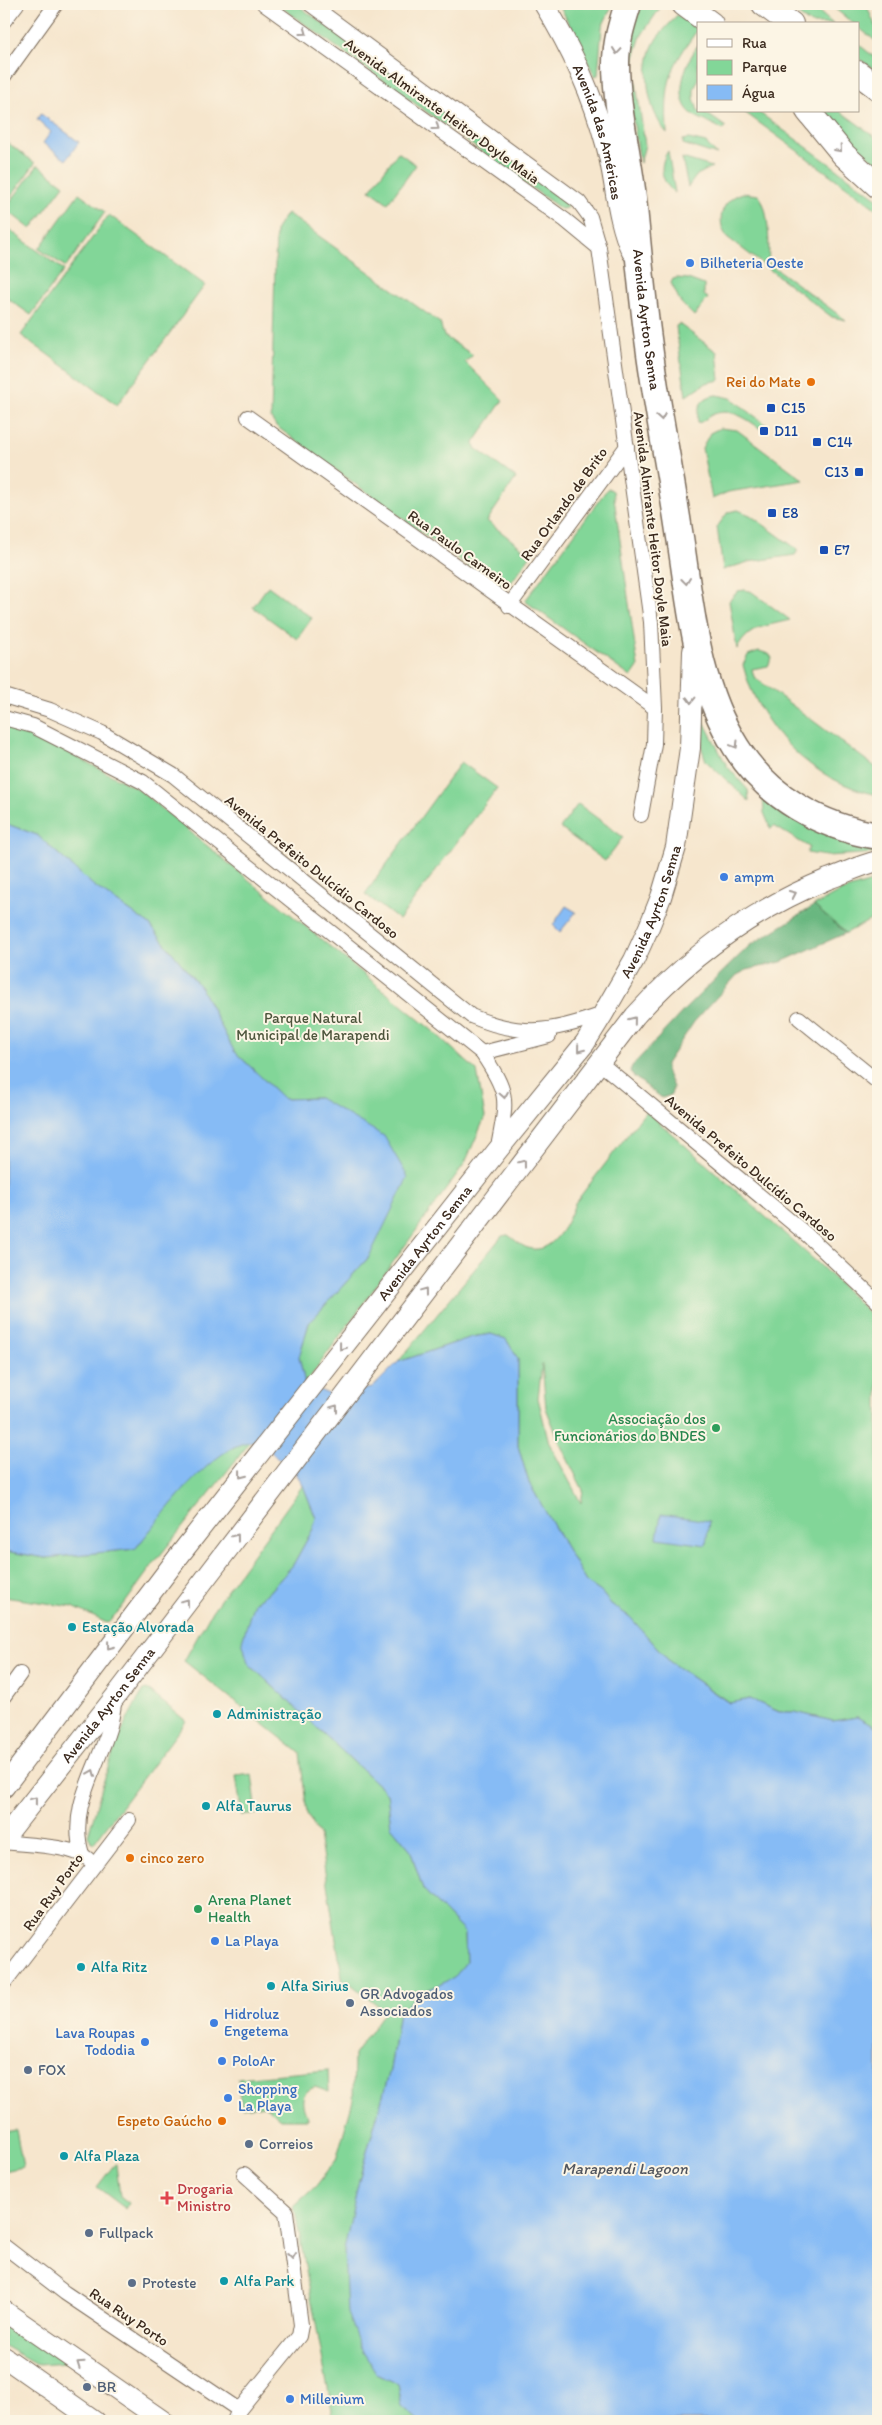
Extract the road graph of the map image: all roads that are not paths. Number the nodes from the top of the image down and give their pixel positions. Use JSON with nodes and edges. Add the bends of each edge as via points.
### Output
{"nodes":[{"id":1,"x":17,"y":4,"type":"edge"},
{"id":2,"x":56,"y":4,"type":"edge"},
{"id":3,"x":264,"y":4,"type":"edge"},
{"id":4,"x":310,"y":4,"type":"edge"},
{"id":5,"x":544,"y":4,"type":"edge"},
{"id":6,"x":628,"y":4,"type":"edge"},
{"id":7,"x":684,"y":4,"type":"edge"},
{"id":8,"x":764,"y":4,"type":"edge"},
{"id":9,"x":4,"y":21,"type":"edge"},
{"id":10,"x":708,"y":22,"type":"edge"},
{"id":11,"x":788,"y":22,"type":"edge"},
{"id":12,"x":860,"y":74,"type":"edge"},
{"id":13,"x":4,"y":76,"type":"edge"},
{"id":14,"x":878,"y":88,"type":"edge"},
{"id":15,"x":809,"y":112,"type":"edge"},
{"id":16,"x":878,"y":186,"type":"edge"},
{"id":17,"x":579,"y":202,"type":"junction"},
{"id":18,"x":565,"y":220,"type":"junction"},
{"id":19,"x":599,"y":248,"type":"junction"},
{"id":20,"x":639,"y":264,"type":"junction"},
{"id":21,"x":248,"y":417,"type":"dead end"},
{"id":22,"x":627,"y":446,"type":"junction"},
{"id":23,"x":510,"y":606,"type":"junction"},
{"id":24,"x":694,"y":634,"type":"junction"},
{"id":25,"x":4,"y":696,"type":"edge"},
{"id":26,"x":655,"y":708,"type":"junction"},
{"id":27,"x":4,"y":718,"type":"edge"},
{"id":28,"x":641,"y":815,"type":"dead end"},
{"id":29,"x":878,"y":836,"type":"edge"},
{"id":30,"x":878,"y":861,"type":"edge"},
{"id":31,"x":603,"y":1014,"type":"junction"},
{"id":32,"x":799,"y":1018,"type":"dead end"},
{"id":33,"x":567,"y":1026,"type":"junction"},
{"id":34,"x":482,"y":1053,"type":"junction"},
{"id":35,"x":600,"y":1062,"type":"junction"},
{"id":36,"x":878,"y":1082,"type":"edge"},
{"id":37,"x":497,"y":1151,"type":"junction"},
{"id":38,"x":878,"y":1302,"type":"edge"},
{"id":39,"x":20,"y":1674,"type":"dead end"},
{"id":40,"x":4,"y":1696,"type":"edge"},
{"id":41,"x":115,"y":1697,"type":"junction"},
{"id":42,"x":5,"y":1784,"type":"edge"},
{"id":43,"x":129,"y":1820,"type":"dead end"},
{"id":44,"x":4,"y":1838,"type":"edge"},
{"id":45,"x":4,"y":1842,"type":"edge"},
{"id":46,"x":82,"y":1854,"type":"junction"},
{"id":47,"x":94,"y":1864,"type":"junction"},
{"id":48,"x":4,"y":1983,"type":"edge"},
{"id":49,"x":244,"y":2174,"type":"dead end"},
{"id":50,"x":4,"y":2246,"type":"edge"},
{"id":51,"x":4,"y":2311,"type":"edge"},
{"id":52,"x":4,"y":2357,"type":"edge"},
{"id":53,"x":237,"y":2416,"type":"edge"},
{"id":54,"x":95,"y":2421,"type":"edge"},
{"id":55,"x":164,"y":2421,"type":"edge"},
{"id":56,"x":223,"y":2421,"type":"edge"}],
"edges":[{"from":1,"to":9,"type":"street"},
{"from":2,"to":13,"type":"street"},
{"from":3,"to":18,"type":"street","name":"Avenida Almirante Heitor Doyle Maia","one_way":true},
{"from":4,"to":17,"type":"street","name":"Avenida Almirante Heitor Doyle Maia"},
{"from":5,"to":20,"type":"main road","name":"Avenida das Américas","via":[[576,66],[599,122],[624,231]]},
{"from":6,"to":20,"type":"highway","name":"Avenida Ayrton Senna","one_way":true,"via":[[618,38],[616,80]]},
{"from":7,"to":10,"type":"highway"},
{"from":8,"to":11,"type":"highway"},
{"from":12,"to":14,"type":"highway"},
{"from":15,"to":16,"type":"highway","one_way":true,"via":[[844,155]]},
{"from":17,"to":18,"type":"street"},
{"from":17,"to":19,"type":"street","name":"Avenida Almirante Heitor Doyle Maia","via":[[590,218]]},
{"from":18,"to":19,"type":"street","name":"Avenida Almirante Heitor Doyle Maia"},
{"from":19,"to":22,"type":"street","name":"Avenida Almirante Heitor Doyle Maia"},
{"from":20,"to":24,"type":"highway","name":"Avenida Ayrton Senna","one_way":true},
{"from":21,"to":23,"type":"street","name":"Rua Paulo Carneiro"},
{"from":22,"to":23,"type":"street","name":"Rua Orlando de Brito"},
{"from":22,"to":26,"type":"street","name":"Avenida Almirante Heitor Doyle Maia","via":[[651,622]]},
{"from":23,"to":26,"type":"street","name":"Rua Paulo Carneiro"},
{"from":24,"to":29,"type":"highway","name":"Avenida Ayrton Senna","one_way":true,"via":[[720,718],[756,774],[809,815]]},
{"from":24,"to":31,"type":"main road","name":"Avenida Ayrton Senna","one_way":true,"via":[[690,748],[676,847],[649,927]]},
{"from":25,"to":33,"type":"street","name":"Avenida Prefeito Dulcídio Cardoso","via":[[50,710],[102,734],[173,775],[471,1016],[509,1030]]},
{"from":26,"to":28,"type":"street","name":"Avenida Almirante Heitor Doyle Maia","via":[[651,769]]},
{"from":27,"to":34,"type":"street","via":[[33,726],[143,782]]},
{"from":35,"to":30,"type":"main road","name":"Avenida Ayrton Senna","one_way":true,"via":[[661,987],[718,939],[780,900]]},
{"from":31,"to":33,"type":"street","name":"Avenida Prefeito Dulcídio Cardoso"},
{"from":31,"to":37,"type":"main road","name":"Avenida Ayrton Senna","one_way":true,"via":[[585,1043]]},
{"from":32,"to":36,"type":"street"},
{"from":33,"to":34,"type":"street","via":[[548,1036]]},
{"from":34,"to":37,"type":"street","one_way":true,"via":[[500,1080],[505,1095]]},
{"from":35,"to":38,"type":"street","name":"Avenida Prefeito Dulcídio Cardoso","via":[[807,1235]]},
{"from":41,"to":35,"type":"main road","name":"Avenida Ayrton Senna","one_way":true},
{"from":37,"to":42,"type":"main road","name":"Avenida Ayrton Senna","one_way":true,"via":[[182,1552]]},
{"from":39,"to":40,"type":"street"},
{"from":44,"to":41,"type":"main road","name":"Avenida Ayrton Senna","one_way":true},
{"from":46,"to":41,"type":"street","one_way":true,"via":[[77,1824],[85,1789],[110,1727]]},
{"from":43,"to":47,"type":"street","name":"Rua Ruy Porto"},
{"from":45,"to":46,"type":"street"},
{"from":46,"to":47,"type":"street"},
{"from":47,"to":48,"type":"street","name":"Rua Ruy Porto"},
{"from":49,"to":53,"type":"street","one_way":true,"via":[[283,2208],[288,2218],[301,2331]]},
{"from":50,"to":53,"type":"street","name":"Rua Ruy Porto","via":[[65,2294]]},
{"from":55,"to":51,"type":"main road","one_way":true},
{"from":52,"to":54,"type":"main road"},
{"from":53,"to":56,"type":"street"}]}
